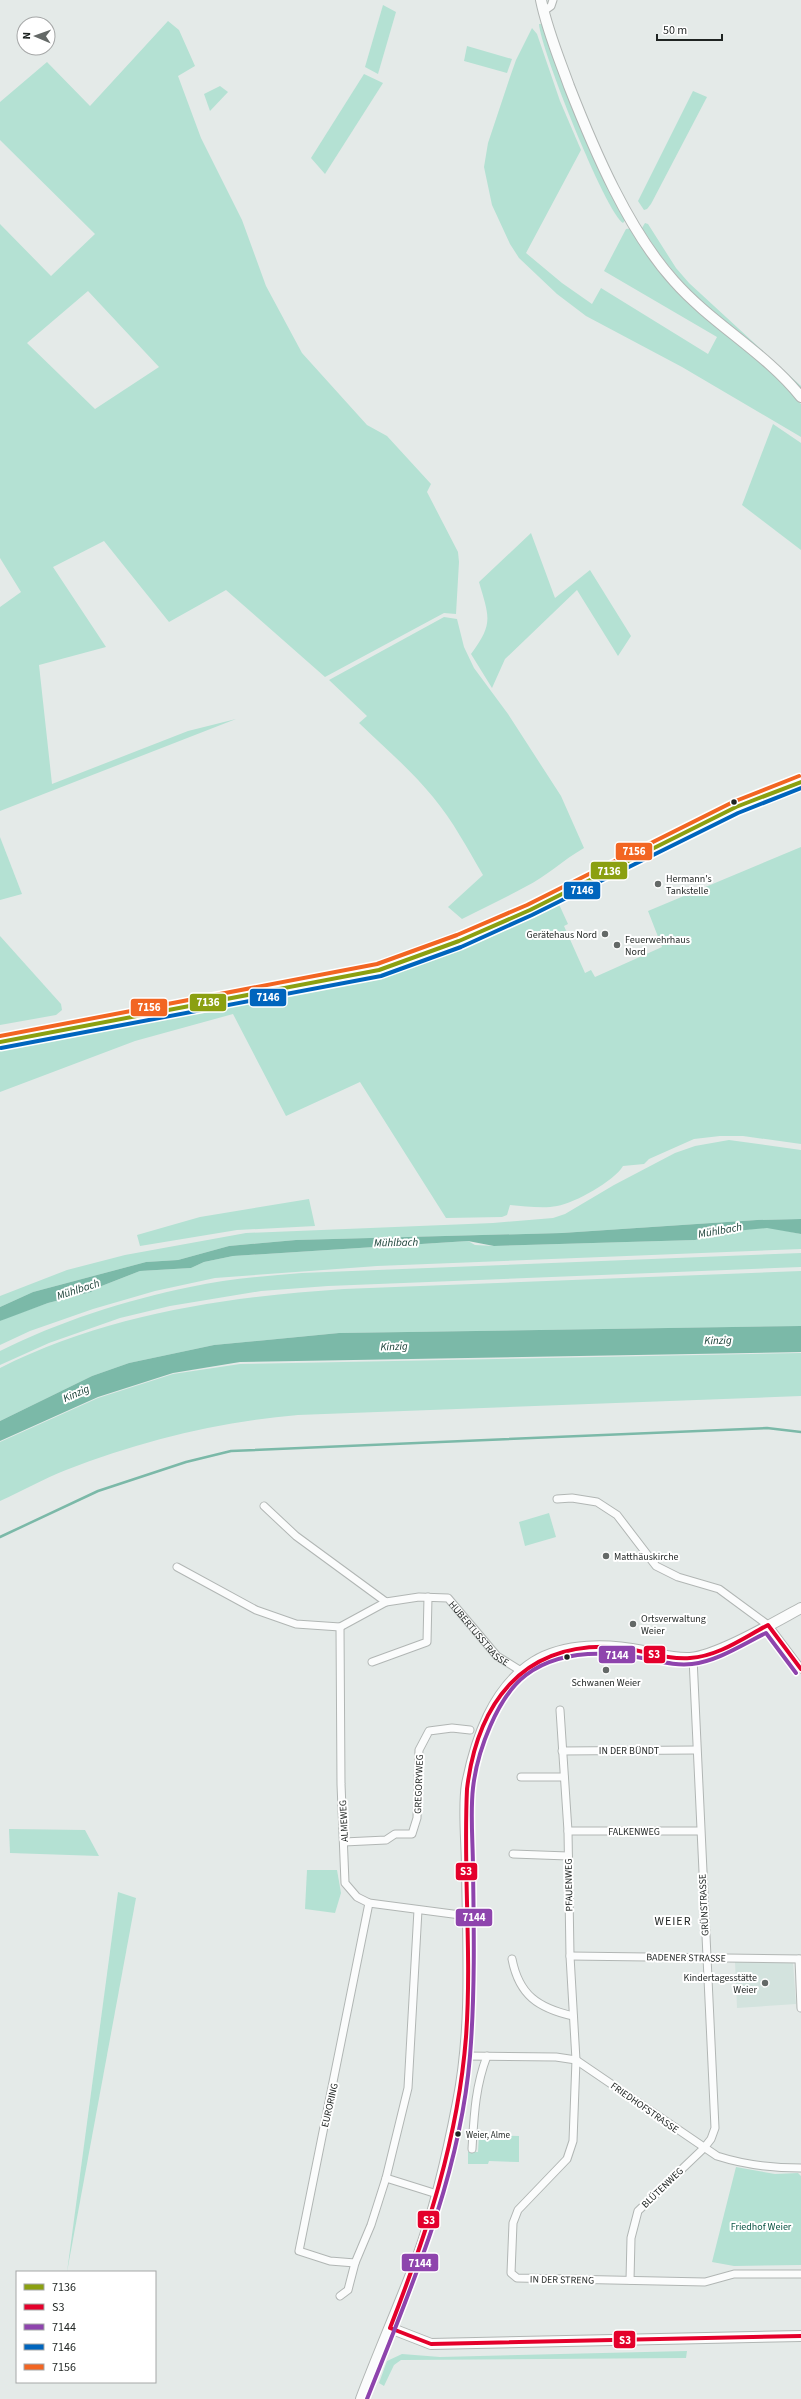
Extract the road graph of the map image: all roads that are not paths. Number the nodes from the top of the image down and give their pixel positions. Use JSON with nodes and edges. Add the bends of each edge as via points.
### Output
{"nodes":[{"id":1,"x":541,"y":0,"type":"edge"},
{"id":2,"x":553,"y":0,"type":"edge"},
{"id":3,"x":544,"y":11,"type":"junction"},
{"id":4,"x":800,"y":396,"type":"edge"},
{"id":5,"x":801,"y":782,"type":"edge"},
{"id":6,"x":0,"y":1042,"type":"edge"},
{"id":7,"x":557,"y":1499,"type":"dead end"},
{"id":8,"x":264,"y":1506,"type":"dead end"},
{"id":9,"x":177,"y":1567,"type":"dead end"},
{"id":10,"x":428,"y":1597,"type":"junction"},
{"id":11,"x":386,"y":1602,"type":"junction"},
{"id":12,"x":801,"y":1608,"type":"edge"},
{"id":13,"x":768,"y":1625,"type":"junction"},
{"id":14,"x":340,"y":1627,"type":"junction"},
{"id":15,"x":693,"y":1658,"type":"junction"},
{"id":16,"x":372,"y":1662,"type":"dead end"},
{"id":17,"x":801,"y":1670,"type":"edge"},
{"id":18,"x":521,"y":1672,"type":"junction"},
{"id":19,"x":560,"y":1710,"type":"dead end"},
{"id":20,"x":470,"y":1730,"type":"dead end"},
{"id":21,"x":562,"y":1750,"type":"junction"},
{"id":22,"x":696,"y":1750,"type":"junction"},
{"id":23,"x":521,"y":1777,"type":"dead end"},
{"id":24,"x":564,"y":1777,"type":"junction"},
{"id":25,"x":568,"y":1831,"type":"junction"},
{"id":26,"x":700,"y":1831,"type":"junction"},
{"id":27,"x":344,"y":1842,"type":"junction"},
{"id":28,"x":513,"y":1854,"type":"dead end"},
{"id":29,"x":568,"y":1856,"type":"junction"},
{"id":30,"x":369,"y":1903,"type":"junction"},
{"id":31,"x":418,"y":1910,"type":"junction"},
{"id":32,"x":468,"y":1916,"type":"junction"},
{"id":33,"x":570,"y":1956,"type":"junction"},
{"id":34,"x":706,"y":1957,"type":"junction"},
{"id":35,"x":512,"y":1959,"type":"dead end"},
{"id":36,"x":800,"y":1959,"type":"edge"},
{"id":37,"x":801,"y":2008,"type":"edge"},
{"id":38,"x":573,"y":2016,"type":"junction"},
{"id":39,"x":464,"y":2056,"type":"junction"},
{"id":40,"x":487,"y":2056,"type":"junction"},
{"id":41,"x":576,"y":2060,"type":"junction"},
{"id":42,"x":704,"y":2148,"type":"junction"},
{"id":43,"x":472,"y":2149,"type":"dead end"},
{"id":44,"x":801,"y":2168,"type":"edge"},
{"id":45,"x":386,"y":2178,"type":"junction"},
{"id":46,"x":437,"y":2194,"type":"junction"},
{"id":47,"x":354,"y":2263,"type":"junction"},
{"id":48,"x":801,"y":2274,"type":"edge"},
{"id":49,"x":630,"y":2280,"type":"junction"},
{"id":50,"x":340,"y":2296,"type":"dead end"},
{"id":51,"x":390,"y":2328,"type":"junction"},
{"id":52,"x":801,"y":2336,"type":"edge"},
{"id":53,"x":361,"y":2399,"type":"edge"}],
"edges":[{"from":1,"to":3,"type":"street"},
{"from":2,"to":3,"type":"street","via":[[551,6]]},
{"from":3,"to":4,"type":"street","via":[[587,132],[641,237],[673,280],[697,304],[775,370]]},
{"from":5,"to":6,"type":"main road","via":[[736,807],[530,910],[459,941],[379,970]]},
{"from":7,"to":13,"type":"street","via":[[572,1498],[597,1502],[617,1516],[656,1566],[678,1577],[719,1589]]},
{"from":8,"to":11,"type":"street","via":[[296,1536]]},
{"from":9,"to":14,"type":"street","via":[[256,1610],[296,1624]]},
{"from":10,"to":11,"type":"street","name":"HUBERTUSSTRASSE"},
{"from":10,"to":16,"type":"street","via":[[427,1642]]},
{"from":10,"to":18,"type":"street","name":"HUBERTUSSTRASSE","via":[[448,1598],[497,1656]]},
{"from":11,"to":14,"type":"street","name":"HUBERTUSSTRASSE"},
{"from":12,"to":13,"type":"street","name":"HUBERTUSSTRASSE"},
{"from":13,"to":15,"type":"street","name":"HUBERTUSSTRASSE","via":[[712,1653]]},
{"from":13,"to":17,"type":"street"},
{"from":14,"to":27,"type":"street","name":"ALMEWEG"},
{"from":15,"to":18,"type":"street","name":"HUBERTUSSTRASSE","via":[[678,1658],[615,1647],[585,1647],[547,1656]]},
{"from":15,"to":22,"type":"street","name":"GRÜNSTRASSE"},
{"from":18,"to":32,"type":"street","via":[[503,1692],[479,1736],[466,1787]]},
{"from":19,"to":21,"type":"street","name":"PFAUENWEG"},
{"from":20,"to":27,"type":"street","name":"GREGORYWEG","via":[[429,1730],[419,1750],[417,1818],[412,1834],[395,1834],[386,1840]]},
{"from":21,"to":22,"type":"street","name":"IN DER BÜNDT"},
{"from":21,"to":24,"type":"street","name":"PFAUENWEG"},
{"from":22,"to":26,"type":"street","name":"GRÜNSTRASSE"},
{"from":23,"to":24,"type":"street"},
{"from":24,"to":25,"type":"street","name":"PFAUENWEG"},
{"from":25,"to":26,"type":"street","name":"FALKENWEG"},
{"from":25,"to":29,"type":"street","name":"PFAUENWEG"},
{"from":26,"to":34,"type":"street","name":"GRÜNSTRASSE"},
{"from":27,"to":30,"type":"street","name":"ALMEWEG","via":[[345,1883],[357,1897]]},
{"from":28,"to":29,"type":"street"},
{"from":29,"to":33,"type":"street","name":"PFAUENWEG"},
{"from":30,"to":31,"type":"street","name":"ALMEWEG"},
{"from":30,"to":47,"type":"street","name":"EURORING","via":[[300,2251],[330,2261]]},
{"from":31,"to":32,"type":"street","name":"ALMEWEG"},
{"from":31,"to":45,"type":"street","via":[[408,2088]]},
{"from":32,"to":39,"type":"street"},
{"from":33,"to":34,"type":"street","name":"BADENER STRASSE"},
{"from":33,"to":38,"type":"street","name":"PFAUENWEG"},
{"from":34,"to":36,"type":"street","name":"BADENER STRASSE"},
{"from":34,"to":42,"type":"street","name":"GRÜNSTRASSE","via":[[715,2128]]},
{"from":35,"to":38,"type":"street","via":[[516,1978],[531,1997],[552,2011]]},
{"from":36,"to":37,"type":"street"},
{"from":38,"to":41,"type":"street","name":"PFAUENWEG"},
{"from":39,"to":40,"type":"street","name":"FRIEDHOFSTRASSE"},
{"from":39,"to":46,"type":"street","via":[[459,2098]]},
{"from":40,"to":41,"type":"street","name":"FRIEDHOFSTRASSE","via":[[556,2057]]},
{"from":40,"to":43,"type":"street","via":[[479,2076]]},
{"from":41,"to":42,"type":"street","name":"FRIEDHOFSTRASSE"},
{"from":41,"to":49,"type":"street","name":"IN DER STRENG","via":[[573,2142],[567,2159],[518,2210],[512,2223],[511,2273],[517,2278]]},
{"from":42,"to":44,"type":"street","name":"FRIEDHOFSTRASSE","via":[[734,2162],[775,2168]]},
{"from":42,"to":49,"type":"street","name":"BLÜTENWEG","via":[[638,2211],[631,2238]]},
{"from":45,"to":46,"type":"street"},
{"from":45,"to":47,"type":"street","via":[[371,2226]]},
{"from":46,"to":51,"type":"street","via":[[419,2253]]},
{"from":47,"to":50,"type":"street","via":[[348,2290]]},
{"from":48,"to":49,"type":"street","name":"IN DER STRENG","via":[[734,2274],[705,2282]]},
{"from":51,"to":52,"type":"street","via":[[431,2344]]},
{"from":51,"to":53,"type":"street"}]}
